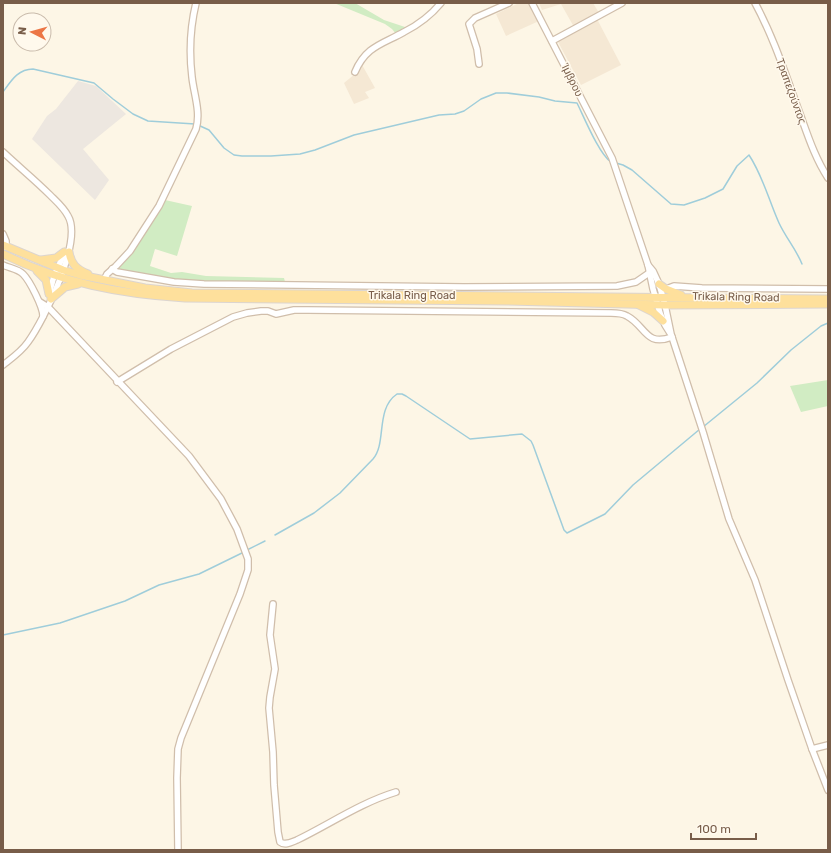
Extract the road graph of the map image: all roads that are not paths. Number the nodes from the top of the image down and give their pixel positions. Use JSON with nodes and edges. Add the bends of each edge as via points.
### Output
{"nodes":[{"id":1,"x":196,"y":3,"type":"edge"},
{"id":2,"x":441,"y":3,"type":"edge"},
{"id":3,"x":509,"y":3,"type":"edge"},
{"id":4,"x":532,"y":3,"type":"edge"},
{"id":5,"x":622,"y":3,"type":"edge"},
{"id":6,"x":754,"y":3,"type":"edge"},
{"id":7,"x":552,"y":40,"type":"junction"},
{"id":8,"x":479,"y":64,"type":"dead end"},
{"id":9,"x":355,"y":72,"type":"dead end"},
{"id":10,"x":3,"y":152,"type":"edge"},
{"id":11,"x":828,"y":178,"type":"edge"},
{"id":12,"x":3,"y":234,"type":"edge"},
{"id":13,"x":4,"y":246,"type":"edge"},
{"id":14,"x":67,"y":252,"type":"junction"},
{"id":15,"x":3,"y":254,"type":"edge"},
{"id":16,"x":38,"y":260,"type":"junction"},
{"id":17,"x":3,"y":265,"type":"edge"},
{"id":18,"x":648,"y":265,"type":"junction"},
{"id":19,"x":34,"y":268,"type":"junction"},
{"id":20,"x":112,"y":269,"type":"junction"},
{"id":21,"x":59,"y":273,"type":"junction"},
{"id":22,"x":649,"y":273,"type":"junction"},
{"id":23,"x":102,"y":280,"type":"junction"},
{"id":24,"x":83,"y":284,"type":"junction"},
{"id":25,"x":659,"y":284,"type":"junction"},
{"id":26,"x":666,"y":289,"type":"junction"},
{"id":27,"x":828,"y":290,"type":"edge"},
{"id":28,"x":655,"y":296,"type":"junction"},
{"id":29,"x":662,"y":296,"type":"junction"},
{"id":30,"x":685,"y":297,"type":"junction"},
{"id":31,"x":828,"y":298,"type":"edge"},
{"id":32,"x":49,"y":301,"type":"junction"},
{"id":33,"x":40,"y":302,"type":"junction"},
{"id":34,"x":637,"y":303,"type":"junction"},
{"id":35,"x":828,"y":304,"type":"edge"},
{"id":36,"x":657,"y":305,"type":"junction"},
{"id":37,"x":665,"y":305,"type":"junction"},
{"id":38,"x":43,"y":318,"type":"junction"},
{"id":39,"x":663,"y":321,"type":"junction"},
{"id":40,"x":671,"y":335,"type":"junction"},
{"id":41,"x":3,"y":365,"type":"edge"},
{"id":42,"x":117,"y":382,"type":"junction"},
{"id":43,"x":273,"y":604,"type":"dead end"},
{"id":44,"x":828,"y":745,"type":"edge"},
{"id":45,"x":812,"y":750,"type":"junction"},
{"id":46,"x":828,"y":790,"type":"edge"},
{"id":47,"x":396,"y":792,"type":"dead end"},
{"id":48,"x":178,"y":850,"type":"edge"}],
"edges":[{"from":1,"to":20,"type":"street","via":[[190,48],[199,122],[160,206],[130,251]]},
{"from":2,"to":9,"type":"street","via":[[405,32],[370,50]]},
{"from":3,"to":8,"type":"street","via":[[475,18],[469,24]]},
{"from":4,"to":7,"type":"street","name":"Ίμβρου"},
{"from":5,"to":7,"type":"street"},
{"from":6,"to":11,"type":"street","name":"Τραπεζούντος","via":[[774,43],[812,149]]},
{"from":7,"to":18,"type":"street","name":"Ίμβρου","via":[[612,158]]},
{"from":10,"to":14,"type":"street","via":[[65,210],[72,227]]},
{"from":12,"to":13,"type":"street","via":[[6,241]]},
{"from":13,"to":16,"type":"main road","name":"Trikala Ring Road"},
{"from":14,"to":16,"type":"main road","via":[[52,259]]},
{"from":14,"to":21,"type":"street"},
{"from":14,"to":23,"type":"main road","via":[[75,267]]},
{"from":15,"to":19,"type":"main road","name":"Trikala Ring Road"},
{"from":16,"to":21,"type":"main road","name":"Trikala Ring Road"},
{"from":17,"to":33,"type":"street","via":[[24,275]]},
{"from":18,"to":22,"type":"street"},
{"from":18,"to":25,"type":"street"},
{"from":19,"to":21,"type":"main road","name":"Trikala Ring Road"},
{"from":19,"to":32,"type":"main road","via":[[46,280]]},
{"from":20,"to":22,"type":"street","via":[[157,279],[204,284],[464,287],[617,286],[636,282]]},
{"from":20,"to":23,"type":"street"},
{"from":21,"to":23,"type":"main road","name":"Trikala Ring Road"},
{"from":21,"to":24,"type":"main road","name":"Trikala Ring Road"},
{"from":21,"to":32,"type":"street"},
{"from":22,"to":28,"type":"street"},
{"from":23,"to":28,"type":"main road","name":"Trikala Ring Road","via":[[154,289],[206,293]]},
{"from":24,"to":32,"type":"main road","via":[[65,287]]},
{"from":24,"to":34,"type":"main road","name":"Trikala Ring Road","via":[[118,291],[202,299]]},
{"from":25,"to":26,"type":"main road"},
{"from":25,"to":29,"type":"street"},
{"from":26,"to":27,"type":"street","via":[[674,286]]},
{"from":26,"to":30,"type":"main road"},
{"from":28,"to":29,"type":"main road","name":"Trikala Ring Road"},
{"from":28,"to":36,"type":"street"},
{"from":29,"to":30,"type":"main road","name":"Trikala Ring Road"},
{"from":29,"to":37,"type":"street"},
{"from":30,"to":31,"type":"main road","name":"Trikala Ring Road"},
{"from":32,"to":33,"type":"street"},
{"from":32,"to":38,"type":"street"},
{"from":32,"to":42,"type":"street"},
{"from":33,"to":38,"type":"street"},
{"from":34,"to":36,"type":"main road","name":"Trikala Ring Road"},
{"from":34,"to":39,"type":"main road"},
{"from":35,"to":37,"type":"main road","name":"Trikala Ring Road"},
{"from":36,"to":37,"type":"main road","name":"Trikala Ring Road"},
{"from":36,"to":39,"type":"street"},
{"from":37,"to":40,"type":"street"},
{"from":38,"to":41,"type":"street","via":[[26,344]]},
{"from":39,"to":40,"type":"street"},
{"from":40,"to":42,"type":"street","via":[[660,340],[650,338],[626,315],[611,313],[294,310],[276,314],[261,311],[224,320]]},
{"from":40,"to":45,"type":"street","via":[[729,519],[755,580]]},
{"from":42,"to":48,"type":"street","via":[[197,466],[225,507],[247,556],[248,567],[244,583],[178,749]]},
{"from":43,"to":47,"type":"street","via":[[270,635],[276,669],[269,708],[280,842],[293,842],[363,805]]},
{"from":44,"to":45,"type":"street"},
{"from":45,"to":46,"type":"street"}]}
